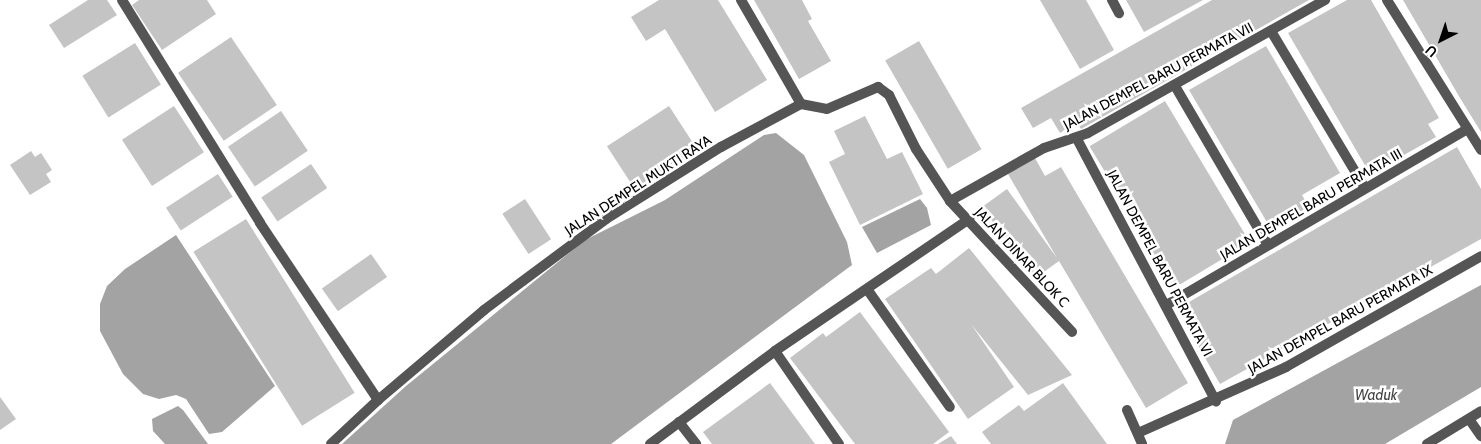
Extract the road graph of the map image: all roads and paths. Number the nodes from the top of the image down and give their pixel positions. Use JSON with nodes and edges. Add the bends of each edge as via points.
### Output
{"nodes":[{"id":1,"x":122,"y":0,"type":"edge"},
{"id":2,"x":741,"y":0,"type":"edge"},
{"id":3,"x":1112,"y":0,"type":"edge"},
{"id":4,"x":1325,"y":0,"type":"edge"},
{"id":5,"x":1387,"y":0,"type":"edge"},
{"id":6,"x":1120,"y":14,"type":"dead end"},
{"id":7,"x":1271,"y":31,"type":"junction"},
{"id":8,"x":1175,"y":86,"type":"junction"},
{"id":9,"x":801,"y":104,"type":"junction"},
{"id":10,"x":1468,"y":129,"type":"junction"},
{"id":11,"x":1077,"y":139,"type":"junction"},
{"id":12,"x":1480,"y":145,"type":"edge"},
{"id":13,"x":1365,"y":188,"type":"junction"},
{"id":14,"x":950,"y":201,"type":"junction"},
{"id":15,"x":969,"y":220,"type":"junction"},
{"id":16,"x":1268,"y":245,"type":"junction"},
{"id":17,"x":1481,"y":256,"type":"edge"},
{"id":18,"x":867,"y":289,"type":"junction"},
{"id":19,"x":1168,"y":304,"type":"junction"},
{"id":20,"x":1072,"y":332,"type":"dead end"},
{"id":21,"x":775,"y":351,"type":"junction"},
{"id":22,"x":378,"y":400,"type":"junction"},
{"id":23,"x":1216,"y":401,"type":"junction"},
{"id":24,"x":950,"y":407,"type":"dead end"},
{"id":25,"x":1127,"y":410,"type":"dead end"},
{"id":26,"x":1481,"y":411,"type":"edge"},
{"id":27,"x":1469,"y":419,"type":"junction"},
{"id":28,"x":679,"y":422,"type":"junction"},
{"id":29,"x":1138,"y":433,"type":"junction"},
{"id":30,"x":1481,"y":436,"type":"edge"},
{"id":31,"x":331,"y":444,"type":"edge"},
{"id":32,"x":650,"y":444,"type":"edge"},
{"id":33,"x":696,"y":444,"type":"edge"},
{"id":34,"x":839,"y":444,"type":"edge"},
{"id":35,"x":1142,"y":444,"type":"edge"},
{"id":36,"x":1427,"y":444,"type":"edge"}],
"edges":[{"from":1,"to":22,"type":"street","via":[[260,223]]},
{"from":2,"to":9,"type":"street"},
{"from":3,"to":6,"type":"street"},
{"from":4,"to":7,"type":"street","name":"JALAN DEMPEL BARU PERMATA VII"},
{"from":5,"to":10,"type":"street"},
{"from":7,"to":8,"type":"street","name":"JALAN DEMPEL BARU PERMATA VII"},
{"from":7,"to":13,"type":"street"},
{"from":8,"to":11,"type":"street","name":"JALAN DEMPEL BARU PERMATA VII"},
{"from":8,"to":16,"type":"street"},
{"from":9,"to":14,"type":"street","via":[[827,109],[878,87],[885,89],[916,149]]},
{"from":9,"to":22,"type":"street","name":"JALAN DEMPEL MUKTI RAYA","via":[[720,147],[606,219],[528,275]]},
{"from":10,"to":12,"type":"street"},
{"from":10,"to":13,"type":"street","name":"JALAN DEMPEL BARU PERMATA III"},
{"from":11,"to":14,"type":"street","name":"JALAN DEMPEL BARU PERMATA VII","via":[[1044,148]]},
{"from":11,"to":19,"type":"street","name":"JALAN DEMPEL BARU PERMATA VI"},
{"from":13,"to":16,"type":"street","name":"JALAN DEMPEL BARU PERMATA III"},
{"from":14,"to":15,"type":"street","name":"JALAN DINAR BLOK C"},
{"from":15,"to":18,"type":"street"},
{"from":15,"to":20,"type":"street","name":"JALAN DINAR BLOK C"},
{"from":16,"to":19,"type":"street","name":"JALAN DEMPEL BARU PERMATA III"},
{"from":17,"to":23,"type":"street","name":"JALAN DEMPEL BARU PERMATA IX","via":[[1286,367]]},
{"from":18,"to":21,"type":"street"},
{"from":18,"to":24,"type":"street"},
{"from":19,"to":23,"type":"street","name":"JALAN DEMPEL BARU PERMATA VI"},
{"from":21,"to":28,"type":"street"},
{"from":21,"to":34,"type":"street"},
{"from":22,"to":31,"type":"street","name":"JALAN DEMPEL MUKTI RAYA"},
{"from":23,"to":29,"type":"street","name":"JALAN DEMPEL BARU PERMATA IX"},
{"from":25,"to":29,"type":"street"},
{"from":26,"to":27,"type":"street"},
{"from":27,"to":30,"type":"street"},
{"from":27,"to":36,"type":"street"},
{"from":28,"to":32,"type":"street"},
{"from":28,"to":33,"type":"street"},
{"from":29,"to":35,"type":"street"}]}
